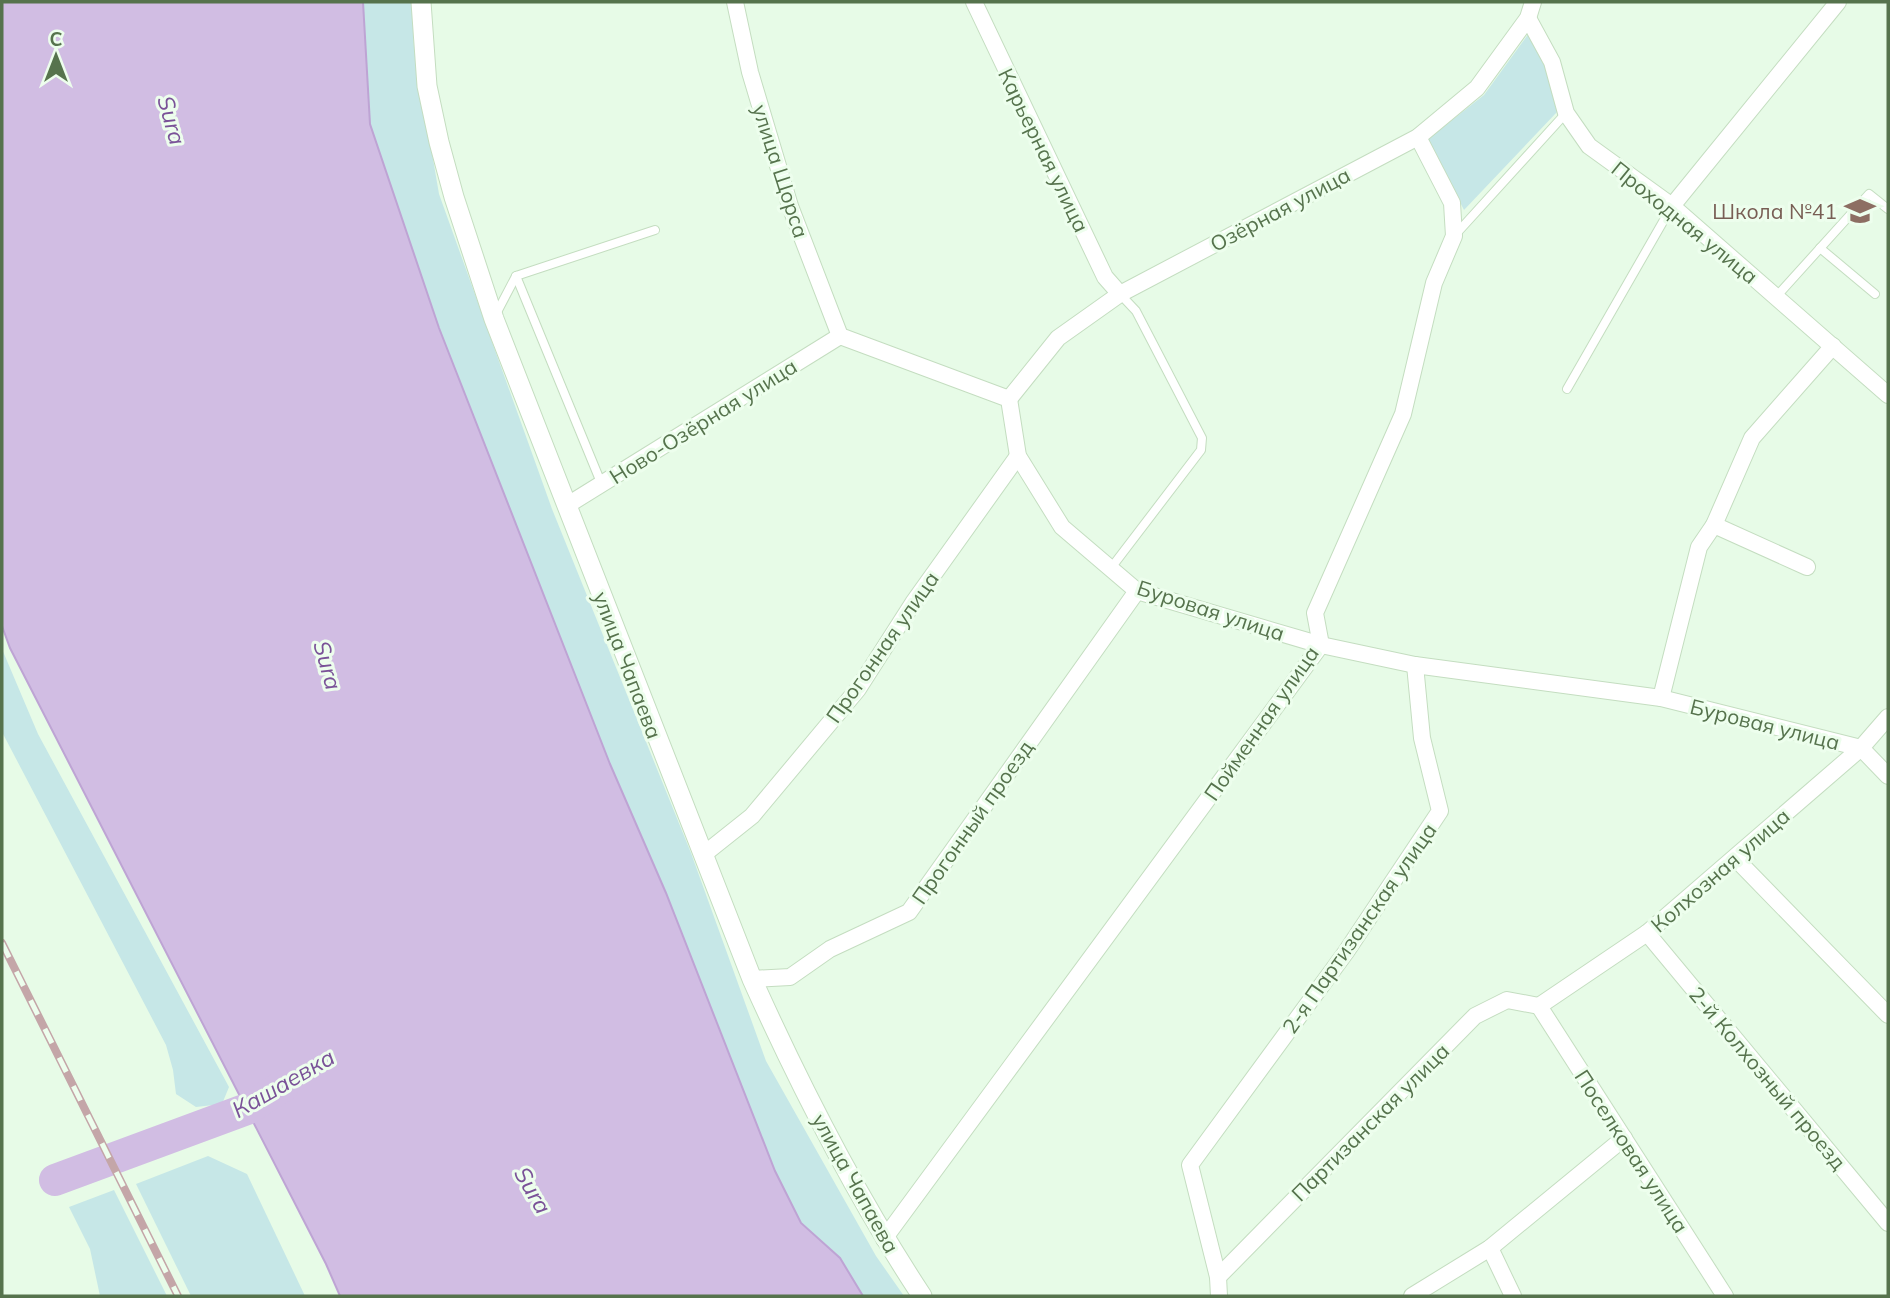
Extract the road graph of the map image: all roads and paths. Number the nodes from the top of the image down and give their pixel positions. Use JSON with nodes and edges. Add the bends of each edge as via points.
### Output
{"nodes":[{"id":1,"x":421,"y":2,"type":"edge"},
{"id":2,"x":735,"y":2,"type":"edge"},
{"id":3,"x":974,"y":2,"type":"edge"},
{"id":4,"x":1533,"y":2,"type":"edge"},
{"id":5,"x":1838,"y":2,"type":"edge"},
{"id":6,"x":1528,"y":18,"type":"junction"},
{"id":7,"x":1566,"y":113,"type":"junction"},
{"id":8,"x":1418,"y":136,"type":"junction"},
{"id":9,"x":1672,"y":206,"type":"junction"},
{"id":10,"x":1888,"y":209,"type":"edge"},
{"id":11,"x":656,"y":230,"type":"dead end"},
{"id":12,"x":1454,"y":236,"type":"junction"},
{"id":13,"x":1820,"y":248,"type":"junction"},
{"id":14,"x":516,"y":276,"type":"junction"},
{"id":15,"x":1120,"y":294,"type":"junction"},
{"id":16,"x":1875,"y":294,"type":"dead end"},
{"id":17,"x":1776,"y":297,"type":"junction"},
{"id":18,"x":494,"y":319,"type":"junction"},
{"id":19,"x":840,"y":336,"type":"junction"},
{"id":20,"x":1833,"y":346,"type":"junction"},
{"id":21,"x":1567,"y":389,"type":"dead end"},
{"id":22,"x":1888,"y":395,"type":"edge"},
{"id":23,"x":1009,"y":399,"type":"junction"},
{"id":24,"x":1018,"y":456,"type":"junction"},
{"id":25,"x":602,"y":485,"type":"junction"},
{"id":26,"x":566,"y":506,"type":"junction"},
{"id":27,"x":1714,"y":525,"type":"junction"},
{"id":28,"x":1807,"y":567,"type":"dead end"},
{"id":29,"x":1111,"y":568,"type":"junction"},
{"id":30,"x":1137,"y":591,"type":"junction"},
{"id":31,"x":1321,"y":645,"type":"junction"},
{"id":32,"x":1415,"y":665,"type":"junction"},
{"id":33,"x":1661,"y":698,"type":"junction"},
{"id":34,"x":1888,"y":718,"type":"edge"},
{"id":35,"x":1861,"y":748,"type":"junction"},
{"id":36,"x":1888,"y":776,"type":"edge"},
{"id":37,"x":703,"y":855,"type":"junction"},
{"id":38,"x":1735,"y":858,"type":"junction"},
{"id":39,"x":1647,"y":933,"type":"junction"},
{"id":40,"x":752,"y":979,"type":"junction"},
{"id":41,"x":1539,"y":1006,"type":"junction"},
{"id":42,"x":1888,"y":1015,"type":"edge"},
{"id":43,"x":1624,"y":1138,"type":"junction"},
{"id":44,"x":1888,"y":1223,"type":"edge"},
{"id":45,"x":884,"y":1239,"type":"junction"},
{"id":46,"x":1490,"y":1248,"type":"junction"},
{"id":47,"x":1218,"y":1277,"type":"junction"},
{"id":48,"x":922,"y":1296,"type":"edge"},
{"id":49,"x":1219,"y":1296,"type":"edge"},
{"id":50,"x":1412,"y":1296,"type":"edge"},
{"id":51,"x":1513,"y":1296,"type":"edge"},
{"id":52,"x":1725,"y":1296,"type":"edge"}],
"edges":[{"from":1,"to":18,"type":"street","name":"улица Чапаева","via":[[428,86],[439,142]]},
{"from":2,"to":19,"type":"street","name":"улица Щорса","via":[[750,72],[790,206]]},
{"from":3,"to":15,"type":"street","name":"Карьерная улица","via":[[1105,277]]},
{"from":4,"to":6,"type":"street","name":"Озёрная улица"},
{"from":5,"to":9,"type":"street"},
{"from":6,"to":7,"type":"street","name":"Проходная улица","via":[[1552,62]]},
{"from":6,"to":8,"type":"street","name":"Озёрная улица","via":[[1477,88]]},
{"from":7,"to":9,"type":"street","name":"Проходная улица","via":[[1589,146]]},
{"from":7,"to":12,"type":"lane"},
{"from":8,"to":12,"type":"street","name":"Пойменная улица","via":[[1452,203]]},
{"from":8,"to":15,"type":"street","name":"Озёрная улица"},
{"from":9,"to":17,"type":"street","name":"Проходная улица"},
{"from":9,"to":21,"type":"lane"},
{"from":10,"to":13,"type":"lane","via":[[1869,194]]},
{"from":11,"to":14,"type":"lane"},
{"from":12,"to":31,"type":"street","name":"Пойменная улица","via":[[1434,282],[1403,414],[1315,613]]},
{"from":13,"to":16,"type":"lane"},
{"from":13,"to":17,"type":"lane"},
{"from":14,"to":18,"type":"lane"},
{"from":14,"to":25,"type":"lane"},
{"from":15,"to":23,"type":"street","name":"Озёрная улица","via":[[1058,338]]},
{"from":15,"to":29,"type":"lane","via":[[1136,311],[1202,438],[1201,450]]},
{"from":17,"to":20,"type":"street","name":"Проходная улица"},
{"from":18,"to":26,"type":"street","name":"улица Чапаева"},
{"from":19,"to":23,"type":"street"},
{"from":19,"to":25,"type":"street","name":"Ново-Озёрная улица"},
{"from":20,"to":22,"type":"street","name":"Проходная улица"},
{"from":20,"to":27,"type":"street","via":[[1752,438]]},
{"from":23,"to":24,"type":"street","name":"Буровая улица"},
{"from":24,"to":29,"type":"street","name":"Буровая улица","via":[[1062,527]]},
{"from":24,"to":37,"type":"street","name":"Прогонная улица","via":[[858,689],[752,816]]},
{"from":25,"to":26,"type":"street","name":"Ново-Озёрная улица"},
{"from":26,"to":37,"type":"street","name":"улица Чапаева"},
{"from":27,"to":28,"type":"street"},
{"from":27,"to":33,"type":"street","via":[[1699,547]]},
{"from":29,"to":30,"type":"street","name":"Буровая улица"},
{"from":30,"to":31,"type":"street","name":"Буровая улица"},
{"from":30,"to":40,"type":"street","name":"Прогонный проезд","via":[[909,912],[830,949],[790,977]]},
{"from":31,"to":32,"type":"street","name":"Буровая улица"},
{"from":31,"to":45,"type":"street","name":"Пойменная улица"},
{"from":32,"to":33,"type":"street","name":"Буровая улица"},
{"from":32,"to":47,"type":"street","name":"2-я Партизанская улица","via":[[1422,738],[1440,811],[1346,953],[1190,1165]]},
{"from":33,"to":35,"type":"street","name":"Буровая улица"},
{"from":34,"to":35,"type":"street","name":"Колхозная улица"},
{"from":35,"to":36,"type":"street","name":"Буровая улица"},
{"from":35,"to":38,"type":"street","name":"Колхозная улица"},
{"from":37,"to":40,"type":"street","name":"улица Чапаева"},
{"from":38,"to":39,"type":"street","name":"Колхозная улица"},
{"from":38,"to":42,"type":"street"},
{"from":39,"to":41,"type":"street","name":"Колхозная улица"},
{"from":39,"to":44,"type":"street","name":"2-й Колхозный проезд"},
{"from":40,"to":45,"type":"street","name":"улица Чапаева","via":[[786,1054]]},
{"from":41,"to":43,"type":"street","name":"Поселковая улица"},
{"from":41,"to":47,"type":"street","name":"Партизанская улица","via":[[1507,1000],[1475,1016]]},
{"from":43,"to":46,"type":"street"},
{"from":43,"to":52,"type":"street","name":"Поселковая улица"},
{"from":45,"to":48,"type":"street","name":"улица Чапаева"},
{"from":46,"to":50,"type":"street"},
{"from":46,"to":51,"type":"street"},
{"from":47,"to":49,"type":"street"}]}
